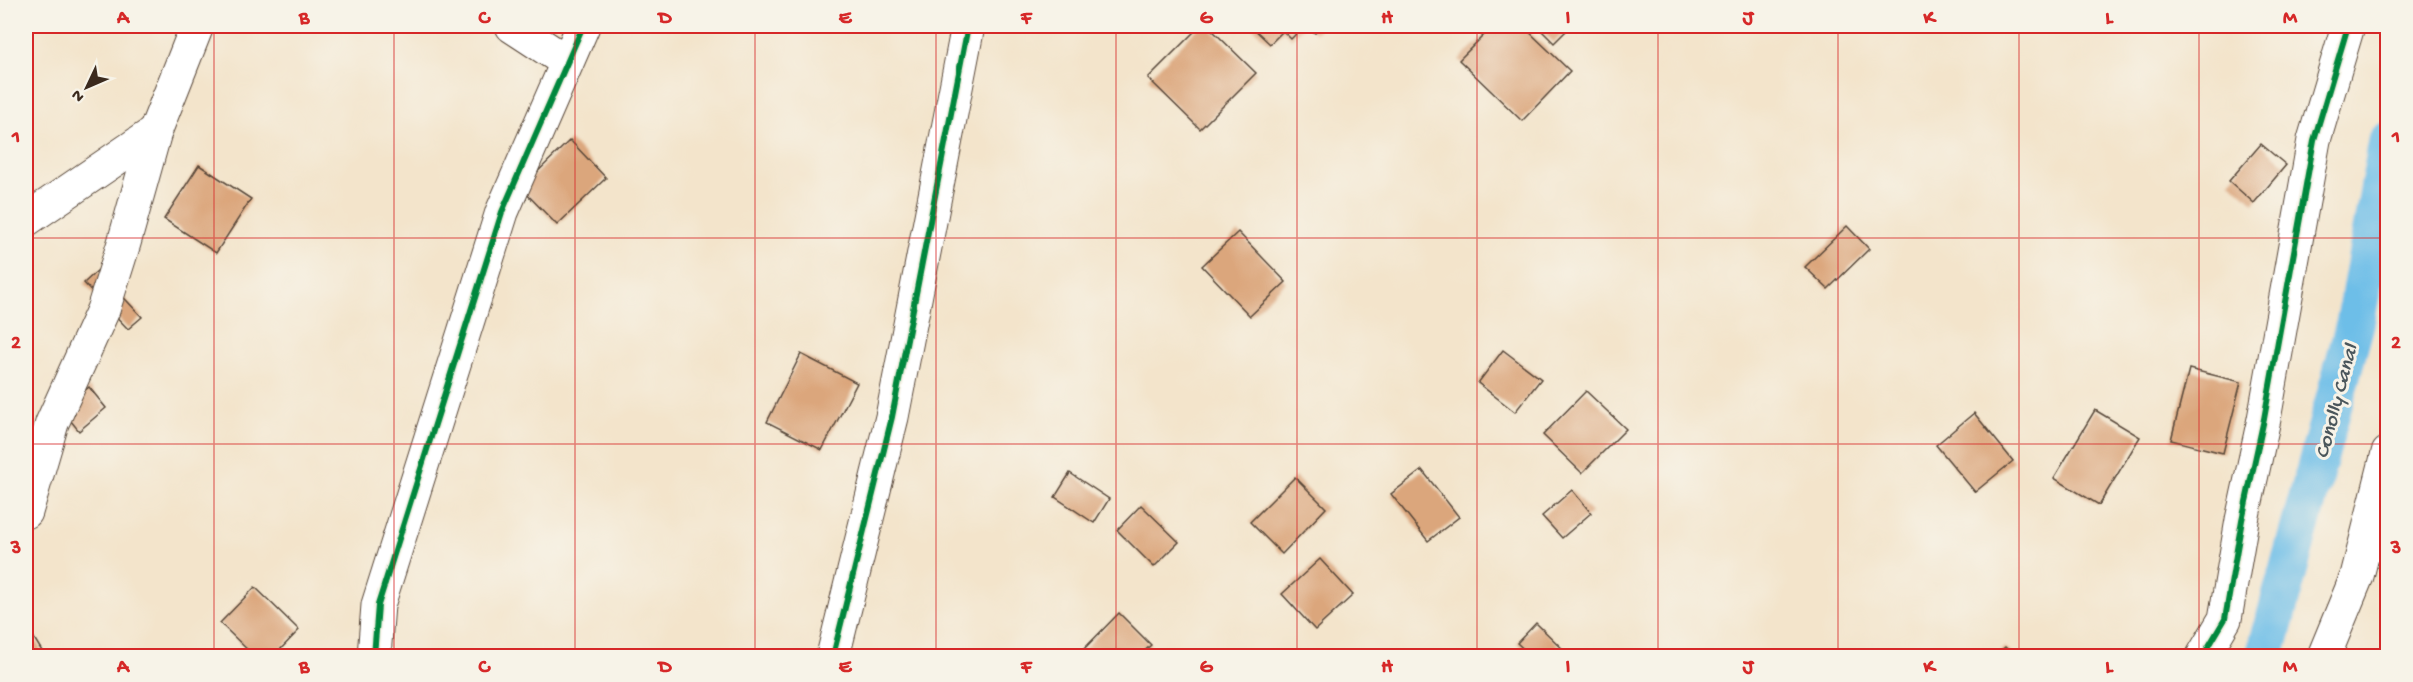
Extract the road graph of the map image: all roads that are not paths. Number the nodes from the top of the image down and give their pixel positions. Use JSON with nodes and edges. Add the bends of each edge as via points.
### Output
{"nodes":[{"id":1,"x":197,"y":26,"type":"edge"},
{"id":2,"x":512,"y":26,"type":"edge"},
{"id":3,"x":584,"y":26,"type":"edge"},
{"id":4,"x":968,"y":26,"type":"edge"},
{"id":5,"x":2348,"y":26,"type":"edge"},
{"id":6,"x":567,"y":62,"type":"junction"},
{"id":7,"x":155,"y":132,"type":"junction"},
{"id":8,"x":26,"y":220,"type":"edge"},
{"id":9,"x":2388,"y":453,"type":"edge"},
{"id":10,"x":26,"y":512,"type":"edge"},
{"id":11,"x":374,"y":657,"type":"edge"},
{"id":12,"x":832,"y":657,"type":"edge"},
{"id":13,"x":2203,"y":657,"type":"edge"},
{"id":14,"x":2324,"y":657,"type":"edge"}],
"edges":[{"from":1,"to":7,"type":"street"},
{"from":2,"to":6,"type":"street"},
{"from":3,"to":6,"type":"street"},
{"from":4,"to":12,"type":"street","via":[[892,417]]},
{"from":5,"to":13,"type":"street","via":[[2314,140],[2225,619]]},
{"from":6,"to":11,"type":"street","via":[[502,212],[378,605]]},
{"from":7,"to":8,"type":"street"},
{"from":7,"to":10,"type":"street","via":[[103,310],[52,423]]},
{"from":9,"to":14,"type":"street","via":[[2357,576]]}]}
